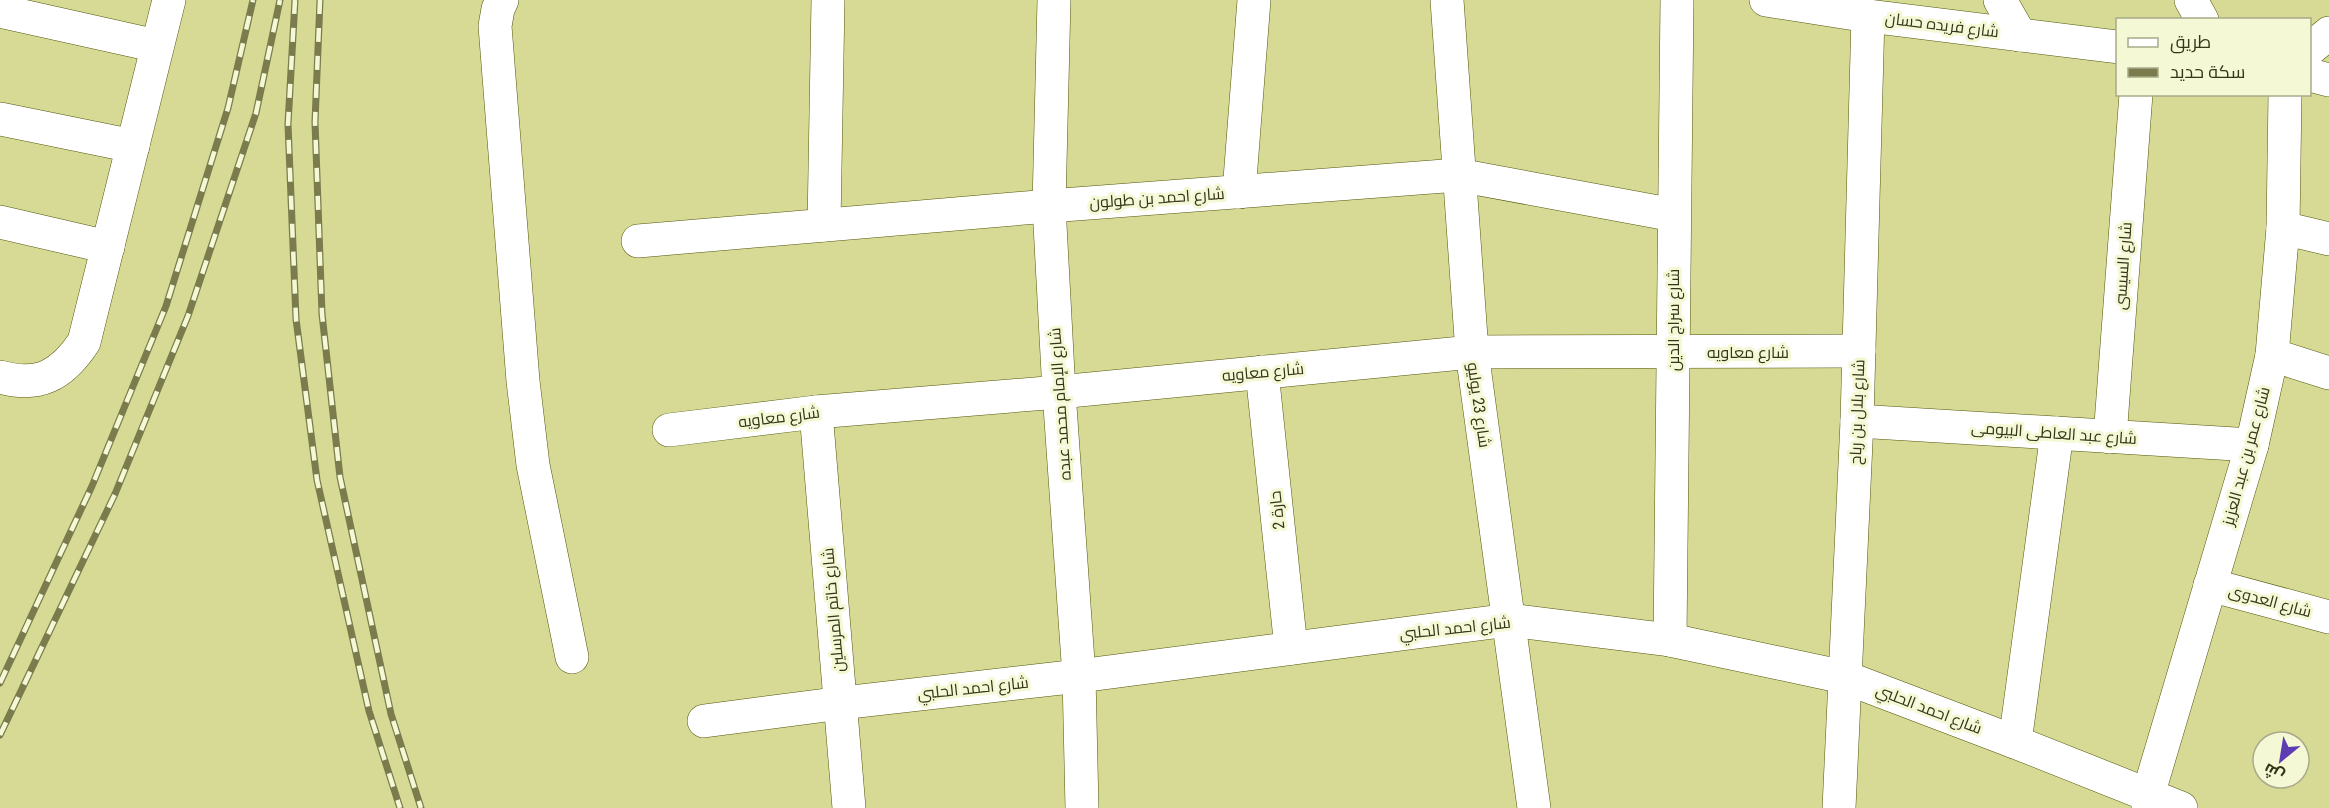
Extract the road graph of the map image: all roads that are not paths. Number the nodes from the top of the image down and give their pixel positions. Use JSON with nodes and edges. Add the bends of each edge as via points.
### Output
{"nodes":[{"id":1,"x":169,"y":0,"type":"edge"},
{"id":2,"x":502,"y":0,"type":"edge"},
{"id":3,"x":828,"y":0,"type":"edge"},
{"id":4,"x":1054,"y":0,"type":"edge"},
{"id":5,"x":1254,"y":0,"type":"edge"},
{"id":6,"x":1448,"y":0,"type":"edge"},
{"id":7,"x":1677,"y":0,"type":"edge"},
{"id":8,"x":1766,"y":0,"type":"edge"},
{"id":9,"x":2000,"y":0,"type":"edge"},
{"id":10,"x":2191,"y":0,"type":"edge"},
{"id":11,"x":0,"y":11,"type":"edge"},
{"id":12,"x":1868,"y":16,"type":"junction"},
{"id":13,"x":2201,"y":18,"type":"edge"},
{"id":14,"x":2329,"y":33,"type":"edge"},
{"id":15,"x":2020,"y":35,"type":"junction"},
{"id":16,"x":158,"y":46,"type":"junction"},
{"id":17,"x":2116,"y":47,"type":"edge"},
{"id":18,"x":2311,"y":48,"type":"edge"},
{"id":19,"x":2311,"y":75,"type":"edge"},
{"id":20,"x":2329,"y":80,"type":"edge"},
{"id":21,"x":2136,"y":96,"type":"edge"},
{"id":22,"x":2285,"y":96,"type":"edge"},
{"id":23,"x":0,"y":119,"type":"edge"},
{"id":24,"x":133,"y":146,"type":"junction"},
{"id":25,"x":1458,"y":175,"type":"junction"},
{"id":26,"x":1239,"y":192,"type":"junction"},
{"id":27,"x":1049,"y":206,"type":"junction"},
{"id":28,"x":1674,"y":215,"type":"junction"},
{"id":29,"x":0,"y":222,"type":"edge"},
{"id":30,"x":824,"y":225,"type":"junction"},
{"id":31,"x":2283,"y":228,"type":"junction"},
{"id":32,"x":2329,"y":239,"type":"edge"},
{"id":33,"x":638,"y":241,"type":"dead end"},
{"id":34,"x":108,"y":247,"type":"junction"},
{"id":35,"x":1859,"y":351,"type":"junction"},
{"id":36,"x":1472,"y":352,"type":"junction"},
{"id":37,"x":1673,"y":352,"type":"junction"},
{"id":38,"x":2272,"y":355,"type":"junction"},
{"id":39,"x":1263,"y":372,"type":"junction"},
{"id":40,"x":2329,"y":373,"type":"edge"},
{"id":41,"x":0,"y":377,"type":"edge"},
{"id":42,"x":1059,"y":392,"type":"junction"},
{"id":43,"x":816,"y":412,"type":"junction"},
{"id":44,"x":1857,"y":421,"type":"junction"},
{"id":45,"x":669,"y":430,"type":"dead end"},
{"id":46,"x":2057,"y":433,"type":"junction"},
{"id":47,"x":2110,"y":437,"type":"junction"},
{"id":48,"x":2252,"y":445,"type":"junction"},
{"id":49,"x":2210,"y":585,"type":"junction"},
{"id":50,"x":2329,"y":617,"type":"edge"},
{"id":51,"x":1509,"y":620,"type":"junction"},
{"id":52,"x":1670,"y":640,"type":"junction"},
{"id":53,"x":1291,"y":648,"type":"junction"},
{"id":54,"x":572,"y":657,"type":"dead end"},
{"id":55,"x":1079,"y":676,"type":"junction"},
{"id":56,"x":1844,"y":677,"type":"junction"},
{"id":57,"x":842,"y":703,"type":"junction"},
{"id":58,"x":704,"y":721,"type":"dead end"},
{"id":59,"x":2015,"y":742,"type":"junction"},
{"id":60,"x":2148,"y":802,"type":"edge"},
{"id":61,"x":849,"y":808,"type":"edge"},
{"id":62,"x":1082,"y":808,"type":"edge"},
{"id":63,"x":1534,"y":808,"type":"edge"},
{"id":64,"x":1839,"y":808,"type":"edge"},
{"id":65,"x":2181,"y":808,"type":"edge"}],
"edges":[{"from":1,"to":16,"type":"street"},
{"from":2,"to":54,"type":"street","via":[[495,26],[523,381],[533,465]]},
{"from":3,"to":30,"type":"street"},
{"from":4,"to":27,"type":"street","name":"شارع الإمام محمد عبده"},
{"from":5,"to":26,"type":"street"},
{"from":6,"to":25,"type":"street","name":"شارع 23 يوليو"},
{"from":7,"to":28,"type":"street","name":"شارع سراج الدين"},
{"from":8,"to":12,"type":"street","name":"شارع فريده حسان"},
{"from":9,"to":15,"type":"street"},
{"from":10,"to":13,"type":"street"},
{"from":11,"to":16,"type":"street"},
{"from":12,"to":15,"type":"street","name":"شارع فريده حسان"},
{"from":12,"to":35,"type":"street","name":"شارع بلال بن رباح"},
{"from":14,"to":18,"type":"street"},
{"from":15,"to":17,"type":"street","name":"شارع فريده حسان"},
{"from":16,"to":24,"type":"street"},
{"from":19,"to":20,"type":"street"},
{"from":21,"to":47,"type":"street","name":"شارع السيسى"},
{"from":22,"to":31,"type":"street","name":"شارع عمر بن عبد العزيز"},
{"from":23,"to":24,"type":"street"},
{"from":24,"to":34,"type":"street"},
{"from":25,"to":26,"type":"street","name":"شارع احمد بن طولون"},
{"from":25,"to":28,"type":"street","name":"شارع احمد بن طولون"},
{"from":25,"to":36,"type":"street","name":"شارع 23 يوليو"},
{"from":26,"to":27,"type":"street","name":"شارع احمد بن طولون"},
{"from":27,"to":30,"type":"street","name":"شارع احمد بن طولون"},
{"from":27,"to":42,"type":"street","name":"شارع الإمام محمد عبده"},
{"from":28,"to":37,"type":"street","name":"شارع سراج الدين"},
{"from":29,"to":34,"type":"street"},
{"from":30,"to":33,"type":"street","name":"شارع احمد بن طولون"},
{"from":31,"to":32,"type":"street"},
{"from":31,"to":38,"type":"street","name":"شارع عمر بن عبد العزيز"},
{"from":34,"to":41,"type":"street","via":[[84,342],[73,359],[56,373],[37,380]]},
{"from":35,"to":37,"type":"street","name":"شارع معاويه"},
{"from":35,"to":44,"type":"street","name":"شارع بلال بن رباح"},
{"from":36,"to":37,"type":"street","name":"شارع معاويه"},
{"from":36,"to":39,"type":"street","name":"شارع معاويه"},
{"from":36,"to":51,"type":"street","name":"شارع 23 يوليو"},
{"from":37,"to":52,"type":"street","name":"شارع سراج الدين"},
{"from":38,"to":40,"type":"street"},
{"from":38,"to":48,"type":"street","name":"شارع عمر بن عبد العزيز"},
{"from":39,"to":42,"type":"street","name":"شارع معاويه"},
{"from":39,"to":53,"type":"street","name":"حارة 2"},
{"from":42,"to":43,"type":"street","name":"شارع معاويه"},
{"from":42,"to":55,"type":"street","name":"شارع الإمام محمد عبده"},
{"from":43,"to":45,"type":"street","name":"شارع معاويه"},
{"from":43,"to":57,"type":"street","name":"شارع خاتم المرسلين"},
{"from":44,"to":46,"type":"street","name":"شارع عبد العاطى البيومى"},
{"from":44,"to":56,"type":"street","name":"شارع بلال بن رباح"},
{"from":46,"to":47,"type":"street","name":"شارع عبد العاطى البيومى"},
{"from":46,"to":59,"type":"street"},
{"from":47,"to":48,"type":"street","name":"شارع عبد العاطى البيومى"},
{"from":48,"to":49,"type":"street","name":"شارع عمر بن عبد العزيز"},
{"from":49,"to":50,"type":"street","name":"شارع العدوى"},
{"from":49,"to":60,"type":"street","name":"شارع عمر بن عبد العزيز"},
{"from":51,"to":52,"type":"street","name":"شارع احمد الحلبي"},
{"from":51,"to":53,"type":"street","name":"شارع احمد الحلبي"},
{"from":51,"to":63,"type":"street","name":"شارع 23 يوليو"},
{"from":52,"to":56,"type":"street","name":"شارع احمد الحلبي"},
{"from":53,"to":55,"type":"street","name":"شارع احمد الحلبي"},
{"from":55,"to":57,"type":"street","name":"شارع احمد الحلبي"},
{"from":55,"to":62,"type":"street","name":"شارع الإمام محمد عبده"},
{"from":56,"to":59,"type":"street","name":"شارع احمد الحلبي"},
{"from":56,"to":64,"type":"street","name":"شارع بلال بن رباح"},
{"from":57,"to":58,"type":"street","name":"شارع احمد الحلبي"},
{"from":57,"to":61,"type":"street","name":"شارع خاتم المرسلين"},
{"from":59,"to":60,"type":"street","name":"شارع احمد الحلبي"},
{"from":60,"to":65,"type":"street","name":"شارع احمد الحلبي"}]}
